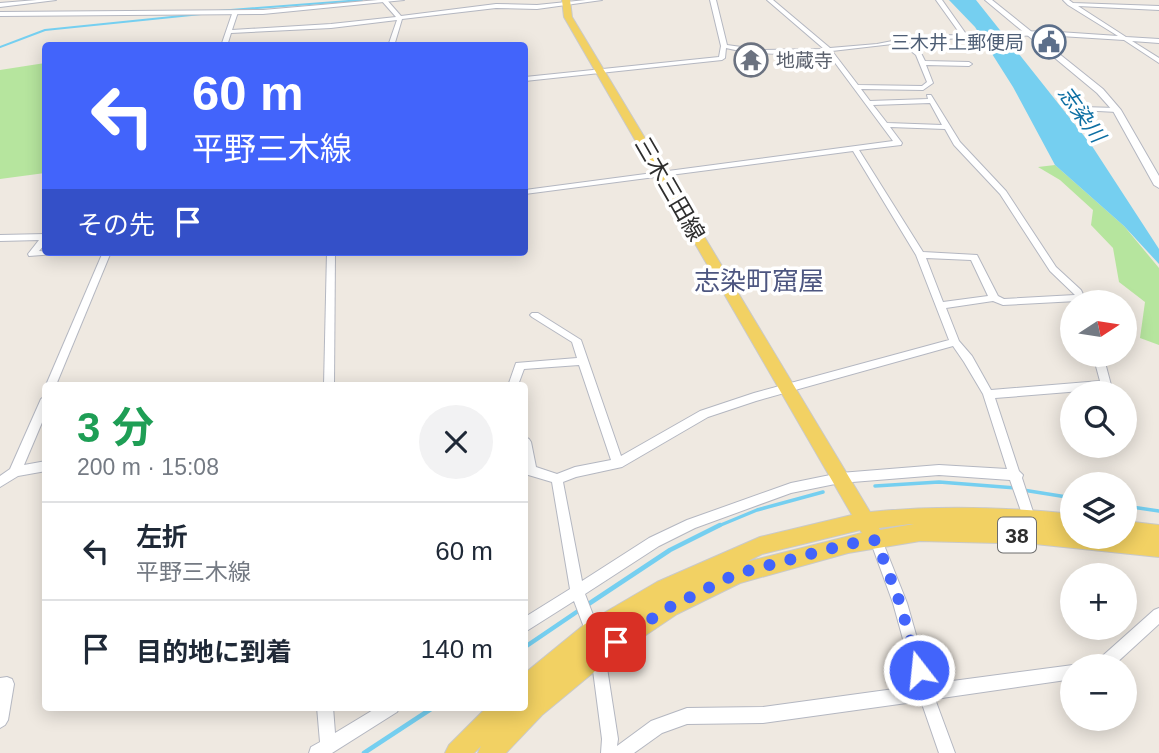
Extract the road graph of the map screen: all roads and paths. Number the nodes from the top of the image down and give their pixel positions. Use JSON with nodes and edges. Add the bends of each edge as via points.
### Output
{"nodes":[{"id":1,"x":52,"y":0,"type":"edge"},
{"id":2,"x":401,"y":0,"type":"edge"},
{"id":3,"x":599,"y":0,"type":"edge"},
{"id":4,"x":713,"y":0,"type":"edge"},
{"id":5,"x":770,"y":0,"type":"edge"},
{"id":6,"x":939,"y":0,"type":"edge"},
{"id":7,"x":988,"y":0,"type":"edge"},
{"id":8,"x":384,"y":1,"type":"edge"},
{"id":9,"x":566,"y":1,"type":"edge"},
{"id":10,"x":1068,"y":2,"type":"edge"},
{"id":11,"x":0,"y":5,"type":"edge"},
{"id":12,"x":1159,"y":8,"type":"edge"},
{"id":13,"x":234,"y":12,"type":"junction"},
{"id":14,"x":0,"y":14,"type":"edge"},
{"id":15,"x":400,"y":18,"type":"junction"},
{"id":16,"x":228,"y":32,"type":"junction"},
{"id":17,"x":1031,"y":35,"type":"junction"},
{"id":18,"x":965,"y":37,"type":"junction"},
{"id":19,"x":1124,"y":39,"type":"junction"},
{"id":20,"x":1159,"y":41,"type":"edge"},
{"id":21,"x":225,"y":42,"type":"edge"},
{"id":22,"x":392,"y":42,"type":"edge"},
{"id":23,"x":903,"y":42,"type":"junction"},
{"id":24,"x":724,"y":46,"type":"junction"},
{"id":25,"x":828,"y":49,"type":"junction"},
{"id":26,"x":1158,"y":60,"type":"edge"},
{"id":27,"x":923,"y":63,"type":"junction"},
{"id":28,"x":969,"y":64,"type":"dead end"},
{"id":29,"x":600,"y":71,"type":"junction"},
{"id":30,"x":528,"y":79,"type":"edge"},
{"id":31,"x":857,"y":88,"type":"junction"},
{"id":32,"x":888,"y":88,"type":"junction"},
{"id":33,"x":923,"y":88,"type":"junction"},
{"id":34,"x":932,"y":101,"type":"junction"},
{"id":35,"x":901,"y":102,"type":"junction"},
{"id":36,"x":870,"y":103,"type":"junction"},
{"id":37,"x":1081,"y":109,"type":"dead end"},
{"id":38,"x":1117,"y":110,"type":"junction"},
{"id":39,"x":887,"y":125,"type":"junction"},
{"id":40,"x":947,"y":127,"type":"junction"},
{"id":41,"x":855,"y":149,"type":"junction"},
{"id":42,"x":662,"y":174,"type":"junction"},
{"id":43,"x":1159,"y":185,"type":"edge"},
{"id":44,"x":528,"y":192,"type":"edge"},
{"id":45,"x":42,"y":237,"type":"edge"},
{"id":46,"x":0,"y":238,"type":"edge"},
{"id":47,"x":42,"y":242,"type":"edge"},
{"id":48,"x":42,"y":253,"type":"edge"},
{"id":49,"x":920,"y":255,"type":"junction"},
{"id":50,"x":105,"y":256,"type":"edge"},
{"id":51,"x":331,"y":256,"type":"edge"},
{"id":52,"x":1076,"y":290,"type":"edge"},
{"id":53,"x":994,"y":298,"type":"junction"},
{"id":54,"x":1060,"y":301,"type":"edge"},
{"id":55,"x":942,"y":304,"type":"junction"},
{"id":56,"x":535,"y":316,"type":"dead end"},
{"id":57,"x":954,"y":342,"type":"junction"},
{"id":58,"x":581,"y":361,"type":"junction"},
{"id":59,"x":1101,"y":368,"type":"edge"},
{"id":60,"x":52,"y":382,"type":"edge"},
{"id":61,"x":329,"y":382,"type":"edge"},
{"id":62,"x":511,"y":382,"type":"edge"},
{"id":63,"x":787,"y":388,"type":"junction"},
{"id":64,"x":988,"y":394,"type":"junction"},
{"id":65,"x":42,"y":408,"type":"edge"},
{"id":66,"x":618,"y":464,"type":"junction"},
{"id":67,"x":42,"y":467,"type":"edge"},
{"id":68,"x":528,"y":469,"type":"edge"},
{"id":69,"x":15,"y":472,"type":"junction"},
{"id":70,"x":840,"y":478,"type":"junction"},
{"id":71,"x":1018,"y":478,"type":"junction"},
{"id":72,"x":557,"y":479,"type":"junction"},
{"id":73,"x":0,"y":482,"type":"edge"},
{"id":74,"x":864,"y":522,"type":"junction"},
{"id":75,"x":1060,"y":524,"type":"edge"},
{"id":76,"x":1032,"y":526,"type":"junction"},
{"id":77,"x":1137,"y":531,"type":"edge"},
{"id":78,"x":1159,"y":534,"type":"edge"},
{"id":79,"x":876,"y":540,"type":"junction"},
{"id":80,"x":1159,"y":548,"type":"edge"},
{"id":81,"x":577,"y":592,"type":"junction"},
{"id":82,"x":1159,"y":615,"type":"edge"},
{"id":83,"x":528,"y":623,"type":"edge"},
{"id":84,"x":593,"y":632,"type":"junction"},
{"id":85,"x":598,"y":654,"type":"junction"},
{"id":86,"x":1114,"y":654,"type":"edge"},
{"id":87,"x":1060,"y":674,"type":"edge"},
{"id":88,"x":0,"y":685,"type":"edge"},
{"id":89,"x":528,"y":685,"type":"edge"},
{"id":90,"x":925,"y":692,"type":"junction"},
{"id":91,"x":325,"y":711,"type":"edge"},
{"id":92,"x":385,"y":711,"type":"edge"},
{"id":93,"x":501,"y":711,"type":"edge"},
{"id":94,"x":0,"y":720,"type":"edge"},
{"id":95,"x":323,"y":750,"type":"edge"},
{"id":96,"x":457,"y":753,"type":"edge"},
{"id":97,"x":490,"y":753,"type":"edge"},
{"id":98,"x":609,"y":753,"type":"edge"},
{"id":99,"x":621,"y":753,"type":"edge"},
{"id":100,"x":947,"y":753,"type":"edge"}],
"edges":[{"from":1,"to":11,"type":"street"},
{"from":2,"to":8,"type":"street"},
{"from":3,"to":9,"type":"street"},
{"from":4,"to":24,"type":"street"},
{"from":5,"to":25,"type":"street"},
{"from":6,"to":18,"type":"street"},
{"from":7,"to":17,"type":"street"},
{"from":8,"to":13,"type":"street"},
{"from":8,"to":15,"type":"street"},
{"from":9,"to":15,"type":"street","via":[[466,7]]},
{"from":9,"to":29,"type":"main road","name":"三木三田線","via":[[568,18]]},
{"from":10,"to":12,"type":"street"},
{"from":10,"to":19,"type":"street"},
{"from":13,"to":14,"type":"street"},
{"from":13,"to":16,"type":"street"},
{"from":15,"to":16,"type":"street"},
{"from":15,"to":22,"type":"street"},
{"from":16,"to":21,"type":"street"},
{"from":17,"to":18,"type":"street"},
{"from":17,"to":19,"type":"street"},
{"from":17,"to":38,"type":"street"},
{"from":18,"to":23,"type":"street"},
{"from":19,"to":20,"type":"street"},
{"from":19,"to":26,"type":"street"},
{"from":23,"to":25,"type":"street"},
{"from":23,"to":27,"type":"street"},
{"from":24,"to":25,"type":"street","via":[[740,52]]},
{"from":24,"to":29,"type":"street","via":[[722,58]]},
{"from":25,"to":31,"type":"street"},
{"from":27,"to":28,"type":"street"},
{"from":27,"to":33,"type":"street","via":[[930,83]]},
{"from":29,"to":30,"type":"street"},
{"from":29,"to":42,"type":"main road","name":"三木三田線"},
{"from":31,"to":32,"type":"street"},
{"from":31,"to":36,"type":"street"},
{"from":32,"to":33,"type":"street"},
{"from":32,"to":35,"type":"street"},
{"from":33,"to":34,"type":"street"},
{"from":34,"to":35,"type":"street"},
{"from":34,"to":40,"type":"street"},
{"from":35,"to":36,"type":"street"},
{"from":36,"to":39,"type":"street"},
{"from":37,"to":38,"type":"street"},
{"from":38,"to":43,"type":"street"},
{"from":39,"to":40,"type":"street"},
{"from":39,"to":41,"type":"street","via":[[898,143]]},
{"from":40,"to":52,"type":"street","via":[[1003,192],[1053,269]]},
{"from":41,"to":42,"type":"street"},
{"from":41,"to":49,"type":"street"},
{"from":42,"to":44,"type":"street"},
{"from":42,"to":63,"type":"main road","name":"三木三田線"},
{"from":45,"to":46,"type":"street"},
{"from":47,"to":48,"type":"street","via":[[32,254]]},
{"from":49,"to":53,"type":"street","via":[[974,257]]},
{"from":49,"to":55,"type":"street"},
{"from":50,"to":60,"type":"street"},
{"from":51,"to":61,"type":"street"},
{"from":53,"to":54,"type":"street","via":[[1003,302]]},
{"from":53,"to":55,"type":"street"},
{"from":55,"to":57,"type":"street"},
{"from":56,"to":58,"type":"street","via":[[576,340]]},
{"from":57,"to":63,"type":"street"},
{"from":57,"to":64,"type":"street"},
{"from":58,"to":62,"type":"street","via":[[520,366]]},
{"from":58,"to":66,"type":"street"},
{"from":59,"to":64,"type":"street","via":[[1106,385]]},
{"from":63,"to":66,"type":"street","via":[[704,414]]},
{"from":63,"to":70,"type":"main road","name":"三木三田線"},
{"from":64,"to":71,"type":"street"},
{"from":65,"to":69,"type":"street"},
{"from":66,"to":72,"type":"street"},
{"from":67,"to":69,"type":"street"},
{"from":68,"to":72,"type":"street"},
{"from":69,"to":73,"type":"street"},
{"from":70,"to":71,"type":"street","via":[[939,470]]},
{"from":70,"to":74,"type":"main road","name":"三木三田線"},
{"from":70,"to":81,"type":"street","via":[[791,488],[691,524]]},
{"from":71,"to":76,"type":"street"},
{"from":72,"to":81,"type":"street"},
{"from":74,"to":76,"type":"main road","number":"38","via":[[910,516]]},
{"from":74,"to":79,"type":"main road","name":"三木三田線"},
{"from":74,"to":84,"type":"main road","via":[[760,546],[720,562]]},
{"from":75,"to":76,"type":"main road","number":"38"},
{"from":76,"to":79,"type":"main road","number":"38","via":[[920,532]]},
{"from":76,"to":80,"type":"main road","number":"38"},
{"from":77,"to":78,"type":"main road"},
{"from":79,"to":85,"type":"main road","via":[[736,574],[670,607]]},
{"from":79,"to":90,"type":"street","via":[[900,603]]},
{"from":81,"to":83,"type":"street"},
{"from":81,"to":84,"type":"street"},
{"from":82,"to":86,"type":"street"},
{"from":84,"to":85,"type":"street"},
{"from":84,"to":89,"type":"main road"},
{"from":85,"to":97,"type":"main road","via":[[534,707]]},
{"from":85,"to":98,"type":"street"},
{"from":87,"to":90,"type":"street"},
{"from":88,"to":94,"type":"street","via":[[7,684]]},
{"from":90,"to":99,"type":"street","via":[[764,715],[687,716],[657,727]]},
{"from":90,"to":100,"type":"street"},
{"from":91,"to":95,"type":"street"},
{"from":92,"to":95,"type":"street"},
{"from":93,"to":96,"type":"main road"}]}
